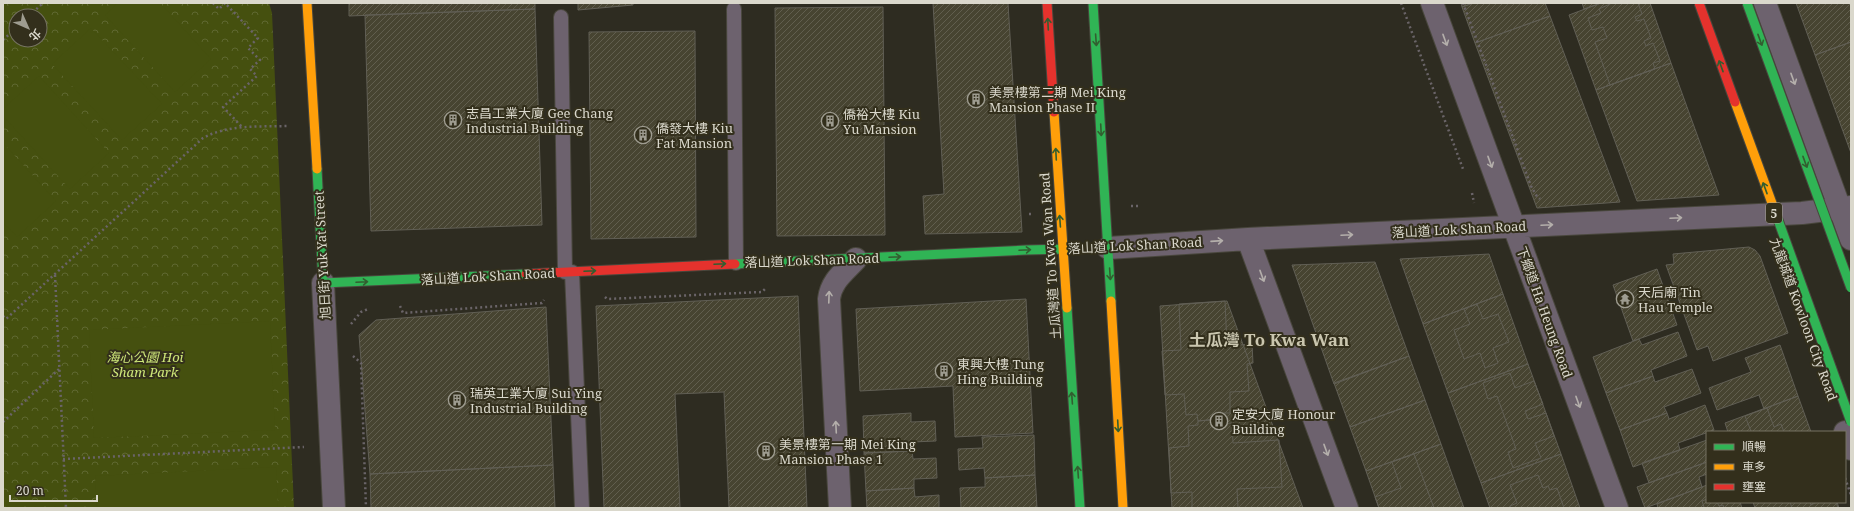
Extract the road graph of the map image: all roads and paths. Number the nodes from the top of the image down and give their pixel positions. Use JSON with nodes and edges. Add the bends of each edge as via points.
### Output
{"nodes":[{"id":1,"x":213,"y":3,"type":"edge"},
{"id":2,"x":307,"y":3,"type":"edge"},
{"id":3,"x":1047,"y":3,"type":"edge"},
{"id":4,"x":1093,"y":3,"type":"edge"},
{"id":5,"x":1401,"y":3,"type":"edge"},
{"id":6,"x":1432,"y":3,"type":"edge"},
{"id":7,"x":1463,"y":3,"type":"edge"},
{"id":8,"x":1688,"y":3,"type":"edge"},
{"id":9,"x":1699,"y":3,"type":"edge"},
{"id":10,"x":1747,"y":3,"type":"edge"},
{"id":11,"x":1765,"y":3,"type":"edge"},
{"id":12,"x":734,"y":9,"type":"dead end"},
{"id":13,"x":561,"y":17,"type":"dead end"},
{"id":14,"x":291,"y":126,"type":"dead end"},
{"id":15,"x":242,"y":127,"type":"junction"},
{"id":16,"x":1463,"y":170,"type":"dead end"},
{"id":17,"x":1471,"y":192,"type":"dead end"},
{"id":18,"x":1545,"y":203,"type":"dead end"},
{"id":19,"x":1846,"y":208,"type":"edge"},
{"id":20,"x":1474,"y":209,"type":"dead end"},
{"id":21,"x":1765,"y":214,"type":"junction"},
{"id":22,"x":1514,"y":227,"type":"junction"},
{"id":23,"x":1248,"y":239,"type":"junction"},
{"id":24,"x":1851,"y":239,"type":"edge"},
{"id":25,"x":1062,"y":248,"type":"junction"},
{"id":26,"x":1108,"y":248,"type":"junction"},
{"id":27,"x":856,"y":259,"type":"junction"},
{"id":28,"x":736,"y":263,"type":"junction"},
{"id":29,"x":568,"y":272,"type":"junction"},
{"id":30,"x":55,"y":274,"type":"junction"},
{"id":31,"x":323,"y":283,"type":"junction"},
{"id":32,"x":1851,"y":288,"type":"edge"},
{"id":33,"x":3,"y":316,"type":"edge"},
{"id":34,"x":59,"y":369,"type":"junction"},
{"id":35,"x":3,"y":422,"type":"edge"},
{"id":36,"x":1851,"y":422,"type":"edge"},
{"id":37,"x":1845,"y":431,"type":"edge"},
{"id":38,"x":1846,"y":435,"type":"edge"},
{"id":39,"x":310,"y":447,"type":"dead end"},
{"id":40,"x":1851,"y":449,"type":"edge"},
{"id":41,"x":63,"y":459,"type":"junction"},
{"id":42,"x":1846,"y":481,"type":"edge"},
{"id":43,"x":1851,"y":495,"type":"edge"},
{"id":44,"x":66,"y":508,"type":"edge"},
{"id":45,"x":334,"y":508,"type":"edge"},
{"id":46,"x":582,"y":508,"type":"edge"},
{"id":47,"x":840,"y":508,"type":"edge"},
{"id":48,"x":1080,"y":508,"type":"edge"},
{"id":49,"x":1123,"y":508,"type":"edge"},
{"id":50,"x":1348,"y":508,"type":"edge"},
{"id":51,"x":1617,"y":508,"type":"edge"}],
"edges":[{"from":1,"to":15,"type":"path","via":[[219,9],[225,3],[258,38],[248,48],[260,60],[250,69],[257,76],[223,107]]},
{"from":2,"to":31,"type":"main road","name":"旭日街 Yuk Yat Street"},
{"from":25,"to":3,"type":"main road","name":"土瓜灣道 To Kwa Wan Road","one_way":true},
{"from":4,"to":26,"type":"main road","one_way":true},
{"from":5,"to":16,"type":"path"},
{"from":6,"to":22,"type":"street","name":"下鄉道 Ha Heung Road","one_way":true},
{"from":7,"to":18,"type":"path","via":[[1531,186]]},
{"from":8,"to":21,"type":"street","name":"九龍城道 Kowloon City Road"},
{"from":36,"to":9,"type":"main road","number":"5","one_way":true,"bridge":true},
{"from":10,"to":32,"type":"main road","one_way":true,"bridge":true},
{"from":11,"to":19,"type":"street","one_way":true},
{"from":12,"to":28,"type":"lane"},
{"from":13,"to":29,"type":"lane"},
{"from":14,"to":15,"type":"path"},
{"from":15,"to":30,"type":"path","via":[[222,130],[203,138]]},
{"from":17,"to":20,"type":"path"},
{"from":19,"to":21,"type":"street","name":"落山道 Lok Shan Road"},
{"from":19,"to":24,"type":"street"},
{"from":22,"to":21,"type":"street","name":"落山道 Lok Shan Road","one_way":true},
{"from":21,"to":37,"type":"street","name":"九龍城道 Kowloon City Road"},
{"from":23,"to":22,"type":"street","name":"落山道 Lok Shan Road","one_way":true},
{"from":22,"to":51,"type":"street","name":"下鄉道 Ha Heung Road","one_way":true},
{"from":26,"to":23,"type":"street","name":"落山道 Lok Shan Road","one_way":true},
{"from":23,"to":50,"type":"street","one_way":true},
{"from":25,"to":26,"type":"main road","name":"落山道 Lok Shan Road"},
{"from":27,"to":25,"type":"main road","name":"落山道 Lok Shan Road","one_way":true},
{"from":48,"to":25,"type":"main road","name":"土瓜灣道 To Kwa Wan Road","one_way":true},
{"from":26,"to":49,"type":"main road","one_way":true},
{"from":27,"to":28,"type":"main road","name":"落山道 Lok Shan Road"},
{"from":47,"to":27,"type":"street","one_way":true,"via":[[829,299],[830,288]]},
{"from":29,"to":28,"type":"main road","name":"落山道 Lok Shan Road","one_way":true},
{"from":31,"to":29,"type":"main road","name":"落山道 Lok Shan Road","one_way":true},
{"from":29,"to":46,"type":"lane"},
{"from":30,"to":33,"type":"path","via":[[6,319]]},
{"from":30,"to":34,"type":"path"},
{"from":31,"to":45,"type":"street","name":"旭日街 Yuk Yat Street"},
{"from":34,"to":35,"type":"path"},
{"from":34,"to":41,"type":"path"},
{"from":38,"to":40,"type":"street","name":"九龍城道 Kowloon City Road"},
{"from":39,"to":41,"type":"path"},
{"from":41,"to":44,"type":"path"},
{"from":42,"to":43,"type":"path"}]}
